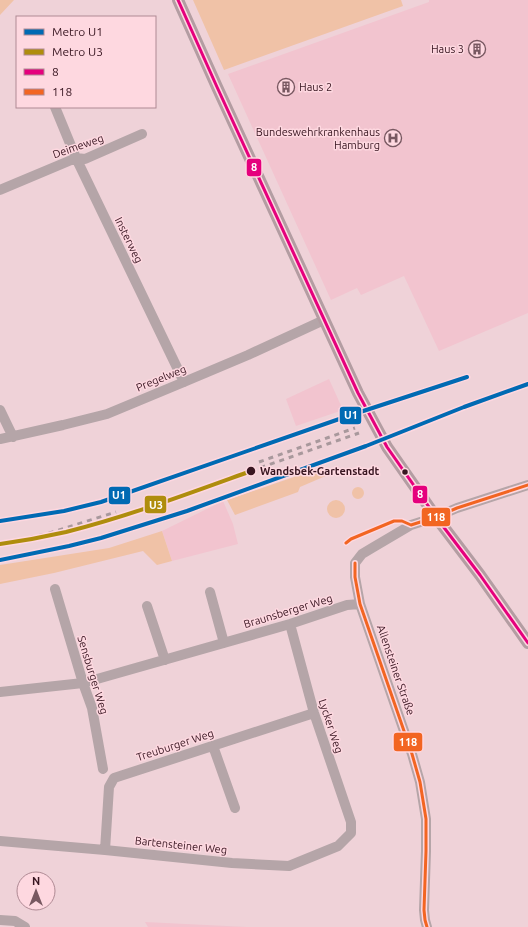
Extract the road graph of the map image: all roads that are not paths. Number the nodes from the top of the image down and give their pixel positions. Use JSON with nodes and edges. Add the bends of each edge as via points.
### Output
{"nodes":[{"id":1,"x":178,"y":0,"type":"edge"},
{"id":2,"x":55,"y":108,"type":"edge"},
{"id":3,"x":142,"y":134,"type":"dead end"},
{"id":4,"x":76,"y":158,"type":"junction"},
{"id":5,"x":0,"y":190,"type":"edge"},
{"id":6,"x":324,"y":320,"type":"junction"},
{"id":7,"x":184,"y":382,"type":"junction"},
{"id":8,"x":0,"y":410,"type":"edge"},
{"id":9,"x":13,"y":437,"type":"junction"},
{"id":10,"x":0,"y":439,"type":"edge"},
{"id":11,"x":528,"y":485,"type":"edge"},
{"id":12,"x":436,"y":517,"type":"junction"},
{"id":13,"x":55,"y":589,"type":"dead end"},
{"id":14,"x":210,"y":592,"type":"dead end"},
{"id":15,"x":360,"y":604,"type":"junction"},
{"id":16,"x":147,"y":606,"type":"dead end"},
{"id":17,"x":290,"y":624,"type":"junction"},
{"id":18,"x":224,"y":643,"type":"junction"},
{"id":19,"x":528,"y":643,"type":"edge"},
{"id":20,"x":165,"y":660,"type":"junction"},
{"id":21,"x":83,"y":683,"type":"junction"},
{"id":22,"x":0,"y":692,"type":"edge"},
{"id":23,"x":314,"y":713,"type":"junction"},
{"id":24,"x":213,"y":746,"type":"junction"},
{"id":25,"x":103,"y":769,"type":"dead end"},
{"id":26,"x":235,"y":808,"type":"dead end"},
{"id":27,"x":351,"y":833,"type":"joint"},
{"id":28,"x":0,"y":841,"type":"edge"},
{"id":29,"x":105,"y":850,"type":"junction"},
{"id":30,"x":0,"y":920,"type":"edge"},
{"id":31,"x":25,"y":927,"type":"edge"},
{"id":32,"x":427,"y":927,"type":"edge"}],
"edges":[{"from":1,"to":6,"type":"main road"},
{"from":2,"to":4,"type":"street","name":"Insterweg"},
{"from":3,"to":4,"type":"street","name":"Deimeweg","via":[[85,159]]},
{"from":4,"to":5,"type":"street","name":"Deimeweg"},
{"from":4,"to":7,"type":"street","name":"Insterweg"},
{"from":6,"to":7,"type":"street","name":"Pregelweg"},
{"from":6,"to":12,"type":"main road","via":[[387,447]]},
{"from":7,"to":9,"type":"street","name":"Pregelweg","via":[[107,414]]},
{"from":8,"to":9,"type":"street"},
{"from":9,"to":10,"type":"street","name":"Pregelweg"},
{"from":11,"to":12,"type":"street"},
{"from":12,"to":15,"type":"street","name":"Allensteiner Straße","via":[[411,525],[362,554],[355,563]]},
{"from":12,"to":19,"type":"main road"},
{"from":13,"to":21,"type":"street","name":"Sensburger Weg"},
{"from":14,"to":18,"type":"street"},
{"from":15,"to":17,"type":"street","name":"Braunsberger Weg","via":[[347,605]]},
{"from":15,"to":32,"type":"street","name":"Allensteiner Straße","via":[[420,782],[426,819],[424,910]]},
{"from":16,"to":20,"type":"street"},
{"from":17,"to":18,"type":"street","name":"Braunsberger Weg"},
{"from":17,"to":23,"type":"street","name":"Lycker Weg"},
{"from":18,"to":20,"type":"street","name":"Braunsberger Weg"},
{"from":20,"to":21,"type":"street","name":"Braunsberger Weg"},
{"from":21,"to":22,"type":"street","name":"Braunsberger Weg"},
{"from":21,"to":25,"type":"street","name":"Sensburger Weg","via":[[92,708]]},
{"from":23,"to":24,"type":"street","name":"Treuburger Weg"},
{"from":23,"to":27,"type":"street","name":"Lycker Weg","via":[[351,822]]},
{"from":24,"to":26,"type":"street"},
{"from":24,"to":29,"type":"street","name":"Treuburger Weg","via":[[114,778],[109,788]]},
{"from":27,"to":29,"type":"street","name":"Bartensteiner Weg","via":[[338,846],[288,866]]},
{"from":28,"to":29,"type":"street","name":"Bartensteiner Weg"},
{"from":30,"to":31,"type":"street","via":[[15,921]]}]}
